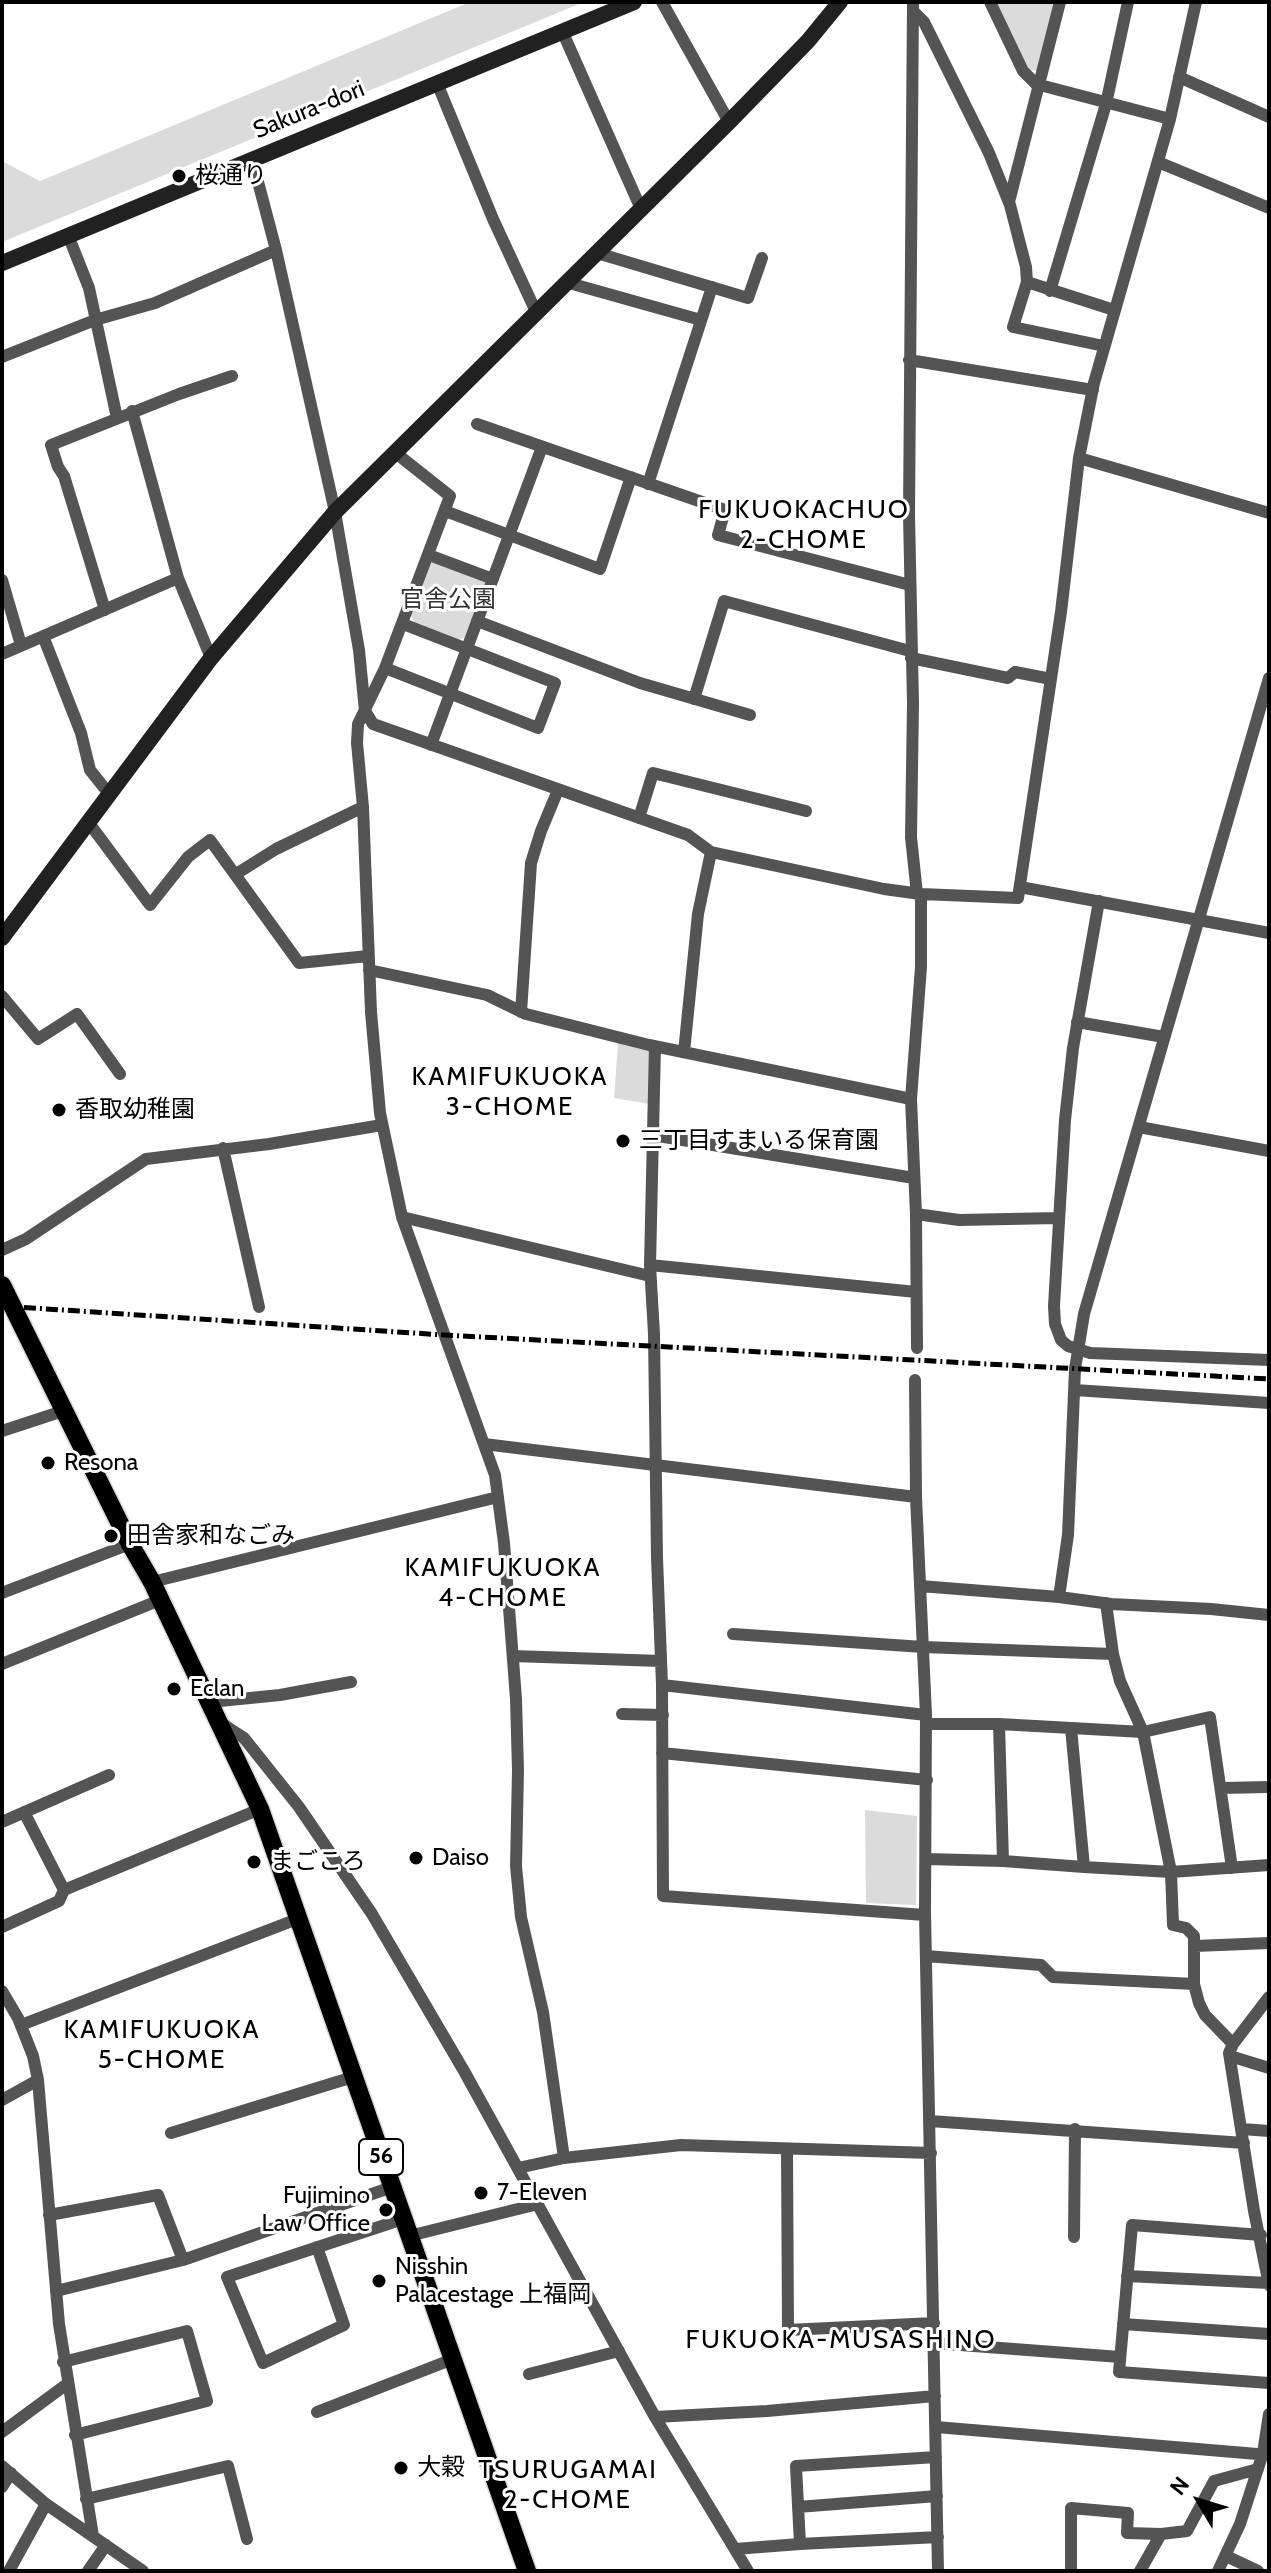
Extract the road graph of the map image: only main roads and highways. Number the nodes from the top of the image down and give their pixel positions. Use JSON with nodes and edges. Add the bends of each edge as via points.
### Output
{"nodes":[{"id":1,"x":2,"y":1285,"type":"edge"},
{"id":2,"x":527,"y":2571,"type":"edge"}],
"edges":[{"from":1,"to":2,"type":"main road","number":"56","via":[[260,1809]]}]}
